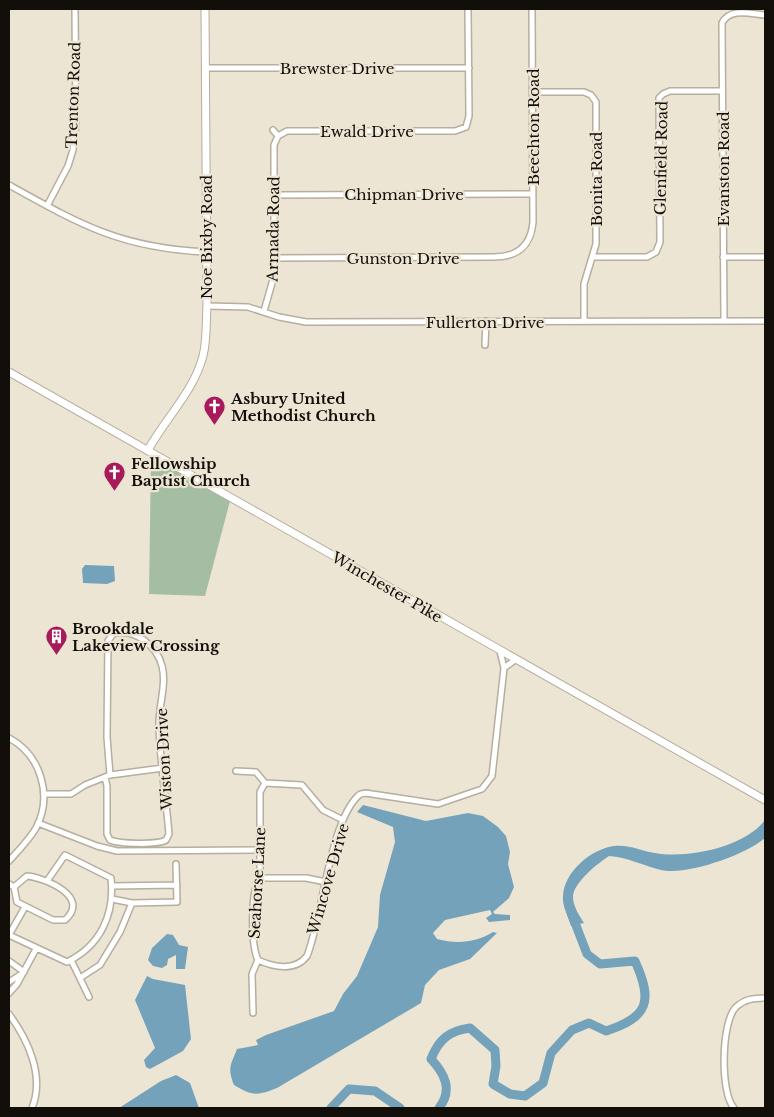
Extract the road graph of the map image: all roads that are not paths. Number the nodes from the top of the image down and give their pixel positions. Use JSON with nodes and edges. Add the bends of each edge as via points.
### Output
{"nodes":[{"id":1,"x":75,"y":9,"type":"edge"},
{"id":2,"x":205,"y":9,"type":"edge"},
{"id":3,"x":468,"y":9,"type":"edge"},
{"id":4,"x":532,"y":9,"type":"edge"},
{"id":5,"x":765,"y":15,"type":"edge"},
{"id":6,"x":205,"y":68,"type":"junction"},
{"id":7,"x":469,"y":68,"type":"junction"},
{"id":8,"x":596,"y":90,"type":"dead end"},
{"id":9,"x":722,"y":91,"type":"junction"},
{"id":10,"x":532,"y":92,"type":"junction"},
{"id":11,"x":591,"y":95,"type":"junction"},
{"id":12,"x":273,"y":130,"type":"dead end"},
{"id":13,"x":278,"y":136,"type":"junction"},
{"id":14,"x":9,"y":184,"type":"edge"},
{"id":15,"x":533,"y":194,"type":"junction"},
{"id":16,"x":275,"y":195,"type":"junction"},
{"id":17,"x":47,"y":206,"type":"junction"},
{"id":18,"x":526,"y":244,"type":"joint"},
{"id":19,"x":206,"y":252,"type":"junction"},
{"id":20,"x":656,"y":252,"type":"junction"},
{"id":21,"x":661,"y":256,"type":"dead end"},
{"id":22,"x":594,"y":257,"type":"junction"},
{"id":23,"x":723,"y":257,"type":"junction"},
{"id":24,"x":765,"y":257,"type":"edge"},
{"id":25,"x":275,"y":258,"type":"junction"},
{"id":26,"x":207,"y":306,"type":"junction"},
{"id":27,"x":264,"y":311,"type":"junction"},
{"id":28,"x":486,"y":321,"type":"junction"},
{"id":29,"x":724,"y":321,"type":"junction"},
{"id":30,"x":765,"y":321,"type":"edge"},
{"id":31,"x":584,"y":322,"type":"junction"},
{"id":32,"x":486,"y":345,"type":"dead end"},
{"id":33,"x":9,"y":372,"type":"edge"},
{"id":34,"x":148,"y":450,"type":"junction"},
{"id":35,"x":500,"y":651,"type":"junction"},
{"id":36,"x":515,"y":660,"type":"junction"},
{"id":37,"x":504,"y":668,"type":"junction"},
{"id":38,"x":9,"y":738,"type":"edge"},
{"id":39,"x":163,"y":768,"type":"junction"},
{"id":40,"x":236,"y":771,"type":"dead end"},
{"id":41,"x":107,"y":776,"type":"junction"},
{"id":42,"x":265,"y":783,"type":"junction"},
{"id":43,"x":44,"y":794,"type":"junction"},
{"id":44,"x":765,"y":800,"type":"edge"},
{"id":45,"x":343,"y":820,"type":"junction"},
{"id":46,"x":38,"y":823,"type":"junction"},
{"id":47,"x":260,"y":850,"type":"junction"},
{"id":48,"x":9,"y":861,"type":"edge"},
{"id":49,"x":176,"y":864,"type":"dead end"},
{"id":50,"x":260,"y":878,"type":"junction"},
{"id":51,"x":48,"y":881,"type":"junction"},
{"id":52,"x":326,"y":882,"type":"junction"},
{"id":53,"x":176,"y":885,"type":"junction"},
{"id":54,"x":12,"y":886,"type":"edge"},
{"id":55,"x":112,"y":886,"type":"junction"},
{"id":56,"x":112,"y":900,"type":"junction"},
{"id":57,"x":132,"y":903,"type":"junction"},
{"id":58,"x":24,"y":907,"type":"junction"},
{"id":59,"x":36,"y":948,"type":"junction"},
{"id":60,"x":71,"y":960,"type":"junction"},
{"id":61,"x":258,"y":960,"type":"junction"},
{"id":62,"x":9,"y":961,"type":"edge"},
{"id":63,"x":24,"y":972,"type":"junction"},
{"id":64,"x":80,"y":978,"type":"junction"},
{"id":65,"x":9,"y":982,"type":"edge"},
{"id":66,"x":9,"y":993,"type":"edge"},
{"id":67,"x":89,"y":997,"type":"dead end"},
{"id":68,"x":765,"y":998,"type":"edge"},
{"id":69,"x":253,"y":1013,"type":"dead end"},
{"id":70,"x":9,"y":1014,"type":"edge"},
{"id":71,"x":32,"y":1108,"type":"edge"},
{"id":72,"x":734,"y":1108,"type":"edge"}],
"edges":[{"from":1,"to":17,"type":"street","name":"Trenton Road","via":[[76,124],[73,150]]},
{"from":2,"to":6,"type":"main road","name":"Noe Bixby Road"},
{"from":3,"to":7,"type":"street"},
{"from":4,"to":10,"type":"street","name":"Beechton Road"},
{"from":5,"to":9,"type":"street","name":"Evanston Road","via":[[725,15]]},
{"from":6,"to":7,"type":"street","name":"Brewster Drive"},
{"from":6,"to":19,"type":"main road","name":"Noe Bixby Road"},
{"from":7,"to":13,"type":"street","name":"Ewald Drive","via":[[467,128],[455,131],[287,131]]},
{"from":8,"to":11,"type":"street"},
{"from":9,"to":20,"type":"street","name":"Glenfield Road","via":[[661,92],[660,242]]},
{"from":9,"to":23,"type":"street","name":"Evanston Road"},
{"from":10,"to":11,"type":"street","via":[[578,91]]},
{"from":10,"to":15,"type":"street","name":"Beechton Road"},
{"from":11,"to":22,"type":"street","name":"Bonita Road","via":[[596,102],[597,232]]},
{"from":12,"to":13,"type":"street"},
{"from":13,"to":16,"type":"street","name":"Armada Road","via":[[274,145]]},
{"from":14,"to":17,"type":"street"},
{"from":15,"to":16,"type":"street","name":"Chipman Drive"},
{"from":15,"to":18,"type":"street","name":"Beechton Road","via":[[533,228]]},
{"from":16,"to":25,"type":"street","name":"Armada Road"},
{"from":17,"to":19,"type":"street","via":[[79,224],[119,239],[165,249]]},
{"from":18,"to":25,"type":"street","name":"Gunston Drive","via":[[516,253],[503,257]]},
{"from":19,"to":26,"type":"main road","name":"Noe Bixby Road"},
{"from":20,"to":21,"type":"street"},
{"from":20,"to":22,"type":"street","via":[[647,257]]},
{"from":22,"to":31,"type":"street","name":"Bonita Road","via":[[584,284]]},
{"from":23,"to":24,"type":"street"},
{"from":23,"to":29,"type":"street","name":"Evanston Road"},
{"from":25,"to":27,"type":"street","name":"Armada Road","via":[[273,285]]},
{"from":26,"to":27,"type":"street","name":"Fullerton Drive","via":[[248,306]]},
{"from":26,"to":34,"type":"main road","name":"Noe Bixby Road","via":[[205,348],[200,366]]},
{"from":27,"to":28,"type":"street","name":"Fullerton Drive","via":[[306,322]]},
{"from":28,"to":31,"type":"street","name":"Fullerton Drive"},
{"from":28,"to":32,"type":"street"},
{"from":29,"to":30,"type":"street","name":"Fullerton Drive"},
{"from":29,"to":31,"type":"street","name":"Fullerton Drive"},
{"from":33,"to":34,"type":"main road","name":"Winchester Pike"},
{"from":34,"to":35,"type":"main road","name":"Winchester Pike"},
{"from":35,"to":36,"type":"main road","name":"Winchester Pike"},
{"from":35,"to":37,"type":"street","name":"Wincove Drive"},
{"from":36,"to":37,"type":"street"},
{"from":36,"to":44,"type":"main road","name":"Winchester Pike"},
{"from":37,"to":45,"type":"street","name":"Wincove Drive","via":[[492,776],[485,787],[438,804],[362,793]]},
{"from":38,"to":43,"type":"street","via":[[22,746],[38,769]]},
{"from":39,"to":41,"type":"street"},
{"from":39,"to":41,"type":"street","name":"Wiston Drive","via":[[168,836],[164,842],[116,842],[108,838]]},
{"from":39,"to":41,"type":"street","name":"Wiston Drive","via":[[159,727],[163,672],[160,662],[153,647],[138,637],[120,632],[113,634],[108,641]]},
{"from":40,"to":42,"type":"street","via":[[256,772]]},
{"from":41,"to":43,"type":"street","via":[[71,794]]},
{"from":42,"to":45,"type":"street","via":[[302,785],[323,810]]},
{"from":42,"to":47,"type":"street","name":"Seahorse Lane","via":[[260,792]]},
{"from":43,"to":46,"type":"street"},
{"from":45,"to":52,"type":"street","name":"Wincove Drive"},
{"from":46,"to":47,"type":"street","via":[[97,846],[117,850]]},
{"from":46,"to":48,"type":"street"},
{"from":47,"to":50,"type":"street","name":"Seahorse Lane"},
{"from":49,"to":53,"type":"street"},
{"from":50,"to":52,"type":"street","via":[[306,878]]},
{"from":50,"to":61,"type":"street","name":"Seahorse Lane","via":[[255,889],[254,938]]},
{"from":51,"to":54,"type":"street","via":[[27,876]]},
{"from":51,"to":55,"type":"street","via":[[65,854],[112,878]]},
{"from":51,"to":58,"type":"street","via":[[69,894],[73,906],[69,916],[65,920],[53,920]]},
{"from":52,"to":61,"type":"street","name":"Wincove Drive","via":[[305,958],[286,966],[272,966]]},
{"from":53,"to":55,"type":"street"},
{"from":53,"to":57,"type":"street","via":[[177,902]]},
{"from":54,"to":58,"type":"street","via":[[16,902]]},
{"from":55,"to":56,"type":"street"},
{"from":56,"to":57,"type":"street"},
{"from":56,"to":60,"type":"street","via":[[95,942]]},
{"from":57,"to":64,"type":"street","via":[[120,932],[100,965]]},
{"from":58,"to":59,"type":"street","via":[[9,935]]},
{"from":59,"to":60,"type":"street","via":[[60,960]]},
{"from":59,"to":63,"type":"street"},
{"from":60,"to":64,"type":"street"},
{"from":61,"to":69,"type":"street","name":"Seahorse Lane","via":[[252,974]]},
{"from":62,"to":63,"type":"street"},
{"from":63,"to":65,"type":"street"},
{"from":63,"to":66,"type":"street"},
{"from":64,"to":67,"type":"street"},
{"from":68,"to":72,"type":"street","via":[[743,1002],[735,1008],[728,1024],[726,1086]]},
{"from":70,"to":71,"type":"street","via":[[20,1029],[34,1066],[36,1089]]}]}
